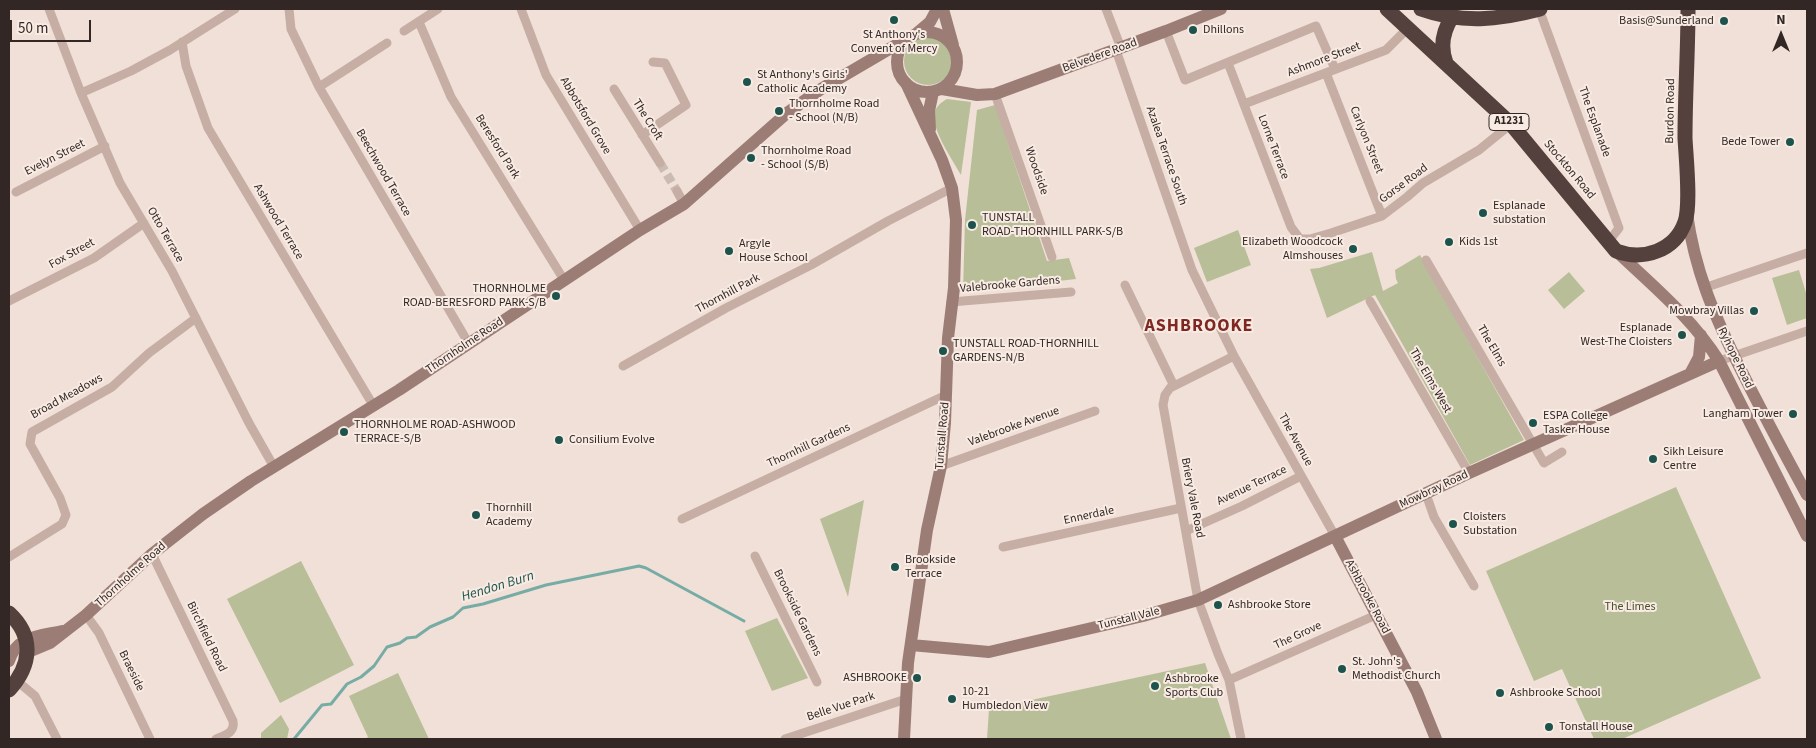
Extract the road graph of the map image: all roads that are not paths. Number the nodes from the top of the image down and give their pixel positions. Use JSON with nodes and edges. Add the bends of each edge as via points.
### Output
{"nodes":[{"id":1,"x":49,"y":9,"type":"edge"},
{"id":2,"x":235,"y":9,"type":"edge"},
{"id":3,"x":289,"y":9,"type":"edge"},
{"id":4,"x":438,"y":9,"type":"edge"},
{"id":5,"x":521,"y":9,"type":"edge"},
{"id":6,"x":937,"y":9,"type":"edge"},
{"id":7,"x":943,"y":9,"type":"edge"},
{"id":8,"x":1106,"y":9,"type":"edge"},
{"id":9,"x":1221,"y":9,"type":"edge"},
{"id":10,"x":1387,"y":9,"type":"edge"},
{"id":11,"x":1421,"y":9,"type":"edge"},
{"id":12,"x":1539,"y":9,"type":"edge"},
{"id":13,"x":1688,"y":9,"type":"edge"},
{"id":14,"x":1452,"y":17,"type":"junction"},
{"id":15,"x":419,"y":22,"type":"junction"},
{"id":16,"x":1408,"y":28,"type":"junction"},
{"id":17,"x":1166,"y":31,"type":"junction"},
{"id":18,"x":404,"y":32,"type":"dead end"},
{"id":19,"x":912,"y":36,"type":"junction"},
{"id":20,"x":182,"y":42,"type":"junction"},
{"id":21,"x":387,"y":42,"type":"dead end"},
{"id":22,"x":953,"y":45,"type":"junction"},
{"id":23,"x":1119,"y":49,"type":"junction"},
{"id":24,"x":654,"y":62,"type":"dead end"},
{"id":25,"x":1228,"y":63,"type":"junction"},
{"id":26,"x":1446,"y":63,"type":"junction"},
{"id":27,"x":864,"y":65,"type":"junction"},
{"id":28,"x":958,"y":67,"type":"junction"},
{"id":29,"x":1335,"y":69,"type":"junction"},
{"id":30,"x":1326,"y":73,"type":"junction"},
{"id":31,"x":903,"y":79,"type":"junction"},
{"id":32,"x":319,"y":88,"type":"junction"},
{"id":33,"x":614,"y":89,"type":"dead end"},
{"id":34,"x":937,"y":90,"type":"junction"},
{"id":35,"x":81,"y":93,"type":"junction"},
{"id":36,"x":995,"y":94,"type":"junction"},
{"id":37,"x":976,"y":95,"type":"junction"},
{"id":38,"x":1244,"y":104,"type":"junction"},
{"id":39,"x":1511,"y":124,"type":"junction"},
{"id":40,"x":930,"y":134,"type":"junction"},
{"id":41,"x":642,"y":135,"type":"junction"},
{"id":42,"x":105,"y":146,"type":"junction"},
{"id":43,"x":660,"y":163,"type":"tunnel mouth"},
{"id":44,"x":952,"y":188,"type":"junction"},
{"id":45,"x":677,"y":191,"type":"tunnel mouth"},
{"id":46,"x":16,"y":192,"type":"dead end"},
{"id":47,"x":684,"y":204,"type":"junction"},
{"id":48,"x":1687,"y":213,"type":"junction"},
{"id":49,"x":1382,"y":216,"type":"junction"},
{"id":50,"x":144,"y":224,"type":"junction"},
{"id":51,"x":640,"y":230,"type":"junction"},
{"id":52,"x":1300,"y":238,"type":"joint"},
{"id":53,"x":1612,"y":246,"type":"junction"},
{"id":54,"x":1807,"y":253,"type":"edge"},
{"id":55,"x":1052,"y":257,"type":"dead end"},
{"id":56,"x":1426,"y":260,"type":"dead end"},
{"id":57,"x":564,"y":280,"type":"junction"},
{"id":58,"x":1125,"y":286,"type":"dead end"},
{"id":59,"x":1704,"y":288,"type":"junction"},
{"id":60,"x":1071,"y":292,"type":"dead end"},
{"id":61,"x":1667,"y":299,"type":"joint"},
{"id":62,"x":1370,"y":301,"type":"dead end"},
{"id":63,"x":9,"y":302,"type":"edge"},
{"id":64,"x":951,"y":302,"type":"junction"},
{"id":65,"x":196,"y":318,"type":"junction"},
{"id":66,"x":1807,"y":331,"type":"edge"},
{"id":67,"x":1701,"y":335,"type":"junction"},
{"id":68,"x":469,"y":344,"type":"junction"},
{"id":69,"x":1234,"y":356,"type":"junction"},
{"id":70,"x":1734,"y":356,"type":"junction"},
{"id":71,"x":1719,"y":361,"type":"junction"},
{"id":72,"x":623,"y":366,"type":"dead end"},
{"id":73,"x":1690,"y":374,"type":"junction"},
{"id":74,"x":1174,"y":386,"type":"junction"},
{"id":75,"x":946,"y":395,"type":"junction"},
{"id":76,"x":373,"y":405,"type":"junction"},
{"id":77,"x":1095,"y":411,"type":"dead end"},
{"id":78,"x":1534,"y":444,"type":"junction"},
{"id":79,"x":1562,"y":452,"type":"dead end"},
{"id":80,"x":941,"y":466,"type":"junction"},
{"id":81,"x":274,"y":467,"type":"junction"},
{"id":82,"x":1469,"y":474,"type":"junction"},
{"id":83,"x":1301,"y":476,"type":"junction"},
{"id":84,"x":1426,"y":494,"type":"junction"},
{"id":85,"x":1807,"y":495,"type":"edge"},
{"id":86,"x":1181,"y":508,"type":"junction"},
{"id":87,"x":682,"y":519,"type":"dead end"},
{"id":88,"x":1186,"y":531,"type":"junction"},
{"id":89,"x":1335,"y":536,"type":"junction"},
{"id":90,"x":1807,"y":536,"type":"edge"},
{"id":91,"x":1003,"y":547,"type":"dead end"},
{"id":92,"x":152,"y":554,"type":"junction"},
{"id":93,"x":755,"y":556,"type":"dead end"},
{"id":94,"x":9,"y":557,"type":"edge"},
{"id":95,"x":1474,"y":586,"type":"dead end"},
{"id":96,"x":1198,"y":600,"type":"junction"},
{"id":97,"x":9,"y":613,"type":"edge"},
{"id":98,"x":1376,"y":615,"type":"junction"},
{"id":99,"x":86,"y":616,"type":"junction"},
{"id":100,"x":911,"y":645,"type":"junction"},
{"id":101,"x":26,"y":646,"type":"junction"},
{"id":102,"x":9,"y":661,"type":"edge"},
{"id":103,"x":1229,"y":680,"type":"junction"},
{"id":104,"x":817,"y":682,"type":"dead end"},
{"id":105,"x":13,"y":686,"type":"edge"},
{"id":106,"x":906,"y":699,"type":"junction"},
{"id":107,"x":57,"y":739,"type":"edge"},
{"id":108,"x":150,"y":739,"type":"edge"},
{"id":109,"x":216,"y":739,"type":"edge"},
{"id":110,"x":785,"y":739,"type":"edge"},
{"id":111,"x":904,"y":739,"type":"edge"},
{"id":112,"x":1241,"y":739,"type":"edge"},
{"id":113,"x":1436,"y":739,"type":"edge"}],
"edges":[{"from":1,"to":35,"type":"street","name":"Otto Terrace"},
{"from":2,"to":20,"type":"street"},
{"from":3,"to":32,"type":"street","name":"Beechwood Terrace","via":[[291,29]]},
{"from":4,"to":15,"type":"street"},
{"from":5,"to":51,"type":"street","name":"Abbotsford Grove","via":[[546,75]]},
{"from":6,"to":19,"type":"street","via":[[930,22]]},
{"from":7,"to":22,"type":"street"},
{"from":8,"to":23,"type":"street","name":"Azalea Terrace South"},
{"from":9,"to":17,"type":"street","name":"Belvedere Road"},
{"from":10,"to":16,"type":"highway","name":"Stockton Road","number":"A1231"},
{"from":11,"to":14,"type":"highway"},
{"from":12,"to":14,"type":"highway","via":[[1497,18]]},
{"from":12,"to":53,"type":"street","name":"The Esplanade","via":[[1619,228]]},
{"from":13,"to":48,"type":"highway","name":"Burdon Road"},
{"from":14,"to":26,"type":"highway","via":[[1443,40]]},
{"from":15,"to":18,"type":"street"},
{"from":15,"to":57,"type":"street","name":"Beresford Park","via":[[451,97]]},
{"from":16,"to":26,"type":"highway","name":"Stockton Road","number":"A1231"},
{"from":16,"to":29,"type":"street","name":"Ashmore Street","via":[[1386,50]]},
{"from":17,"to":23,"type":"street","name":"Belvedere Road"},
{"from":17,"to":25,"type":"street","via":[[1185,80]]},
{"from":19,"to":22,"type":"street","via":[[923,32],[937,33]]},
{"from":19,"to":27,"type":"street","name":"Thornholme Road"},
{"from":19,"to":31,"type":"street","via":[[898,52],[897,64]]},
{"from":20,"to":35,"type":"street","via":[[131,71]]},
{"from":20,"to":76,"type":"street","name":"Ashwood Terrace","via":[[186,66],[208,128]]},
{"from":21,"to":32,"type":"street"},
{"from":22,"to":28,"type":"street"},
{"from":23,"to":36,"type":"street","name":"Belvedere Road"},
{"from":23,"to":69,"type":"street","name":"Azalea Terrace South","via":[[1192,270]]},
{"from":24,"to":41,"type":"street","via":[[666,63],[686,105]]},
{"from":25,"to":29,"type":"street","via":[[1316,26]]},
{"from":25,"to":38,"type":"street","name":"Lorne Terrace"},
{"from":26,"to":39,"type":"highway","name":"Stockton Road","number":"A1231"},
{"from":27,"to":31,"type":"street","via":[[887,64]]},
{"from":27,"to":47,"type":"street","name":"Thornholme Road","via":[[787,113]]},
{"from":28,"to":34,"type":"street","via":[[950,82]]},
{"from":28,"to":37,"type":"street","via":[[964,84]]},
{"from":29,"to":30,"type":"street","name":"Ashmore Street"},
{"from":30,"to":38,"type":"street","name":"Ashmore Street"},
{"from":30,"to":49,"type":"street","name":"Carlyon Street"},
{"from":31,"to":34,"type":"street","via":[[923,92]]},
{"from":31,"to":40,"type":"street","name":"Tunstall Road"},
{"from":32,"to":68,"type":"street","name":"Beechwood Terrace"},
{"from":33,"to":41,"type":"street","name":"The Croft"},
{"from":34,"to":37,"type":"street","name":"Belvedere Road"},
{"from":34,"to":40,"type":"street","name":"Tunstall Road","via":[[929,111]]},
{"from":35,"to":42,"type":"street","name":"Otto Terrace"},
{"from":36,"to":37,"type":"street","name":"Belvedere Road"},
{"from":36,"to":55,"type":"street","name":"Woodside"},
{"from":38,"to":52,"type":"street","name":"Lorne Terrace","via":[[1291,228]]},
{"from":39,"to":49,"type":"street","name":"Gorse Road","via":[[1479,150],[1423,182]]},
{"from":39,"to":53,"type":"highway","name":"Stockton Road","number":"A1231"},
{"from":40,"to":44,"type":"street","name":"Tunstall Road"},
{"from":41,"to":43,"type":"street","name":"The Croft"},
{"from":42,"to":46,"type":"street","name":"Evelyn Street"},
{"from":42,"to":50,"type":"street","name":"Otto Terrace","via":[[120,182]]},
{"from":44,"to":64,"type":"street","name":"Tunstall Road","via":[[956,220]]},
{"from":44,"to":72,"type":"street","name":"Thornhill Park"},
{"from":45,"to":47,"type":"street"},
{"from":47,"to":51,"type":"street","name":"Thornholme Road"},
{"from":48,"to":53,"type":"highway","via":[[1676,238],[1662,249],[1640,256]]},
{"from":48,"to":59,"type":"street","name":"Ryhope Road","via":[[1690,239]]},
{"from":49,"to":52,"type":"street","name":"Gorse Road","via":[[1331,233]]},
{"from":50,"to":63,"type":"street","name":"Fox Street","via":[[94,258]]},
{"from":50,"to":65,"type":"street","name":"Otto Terrace"},
{"from":51,"to":57,"type":"street","name":"Thornholme Road"},
{"from":53,"to":61,"type":"street","name":"Stockton Road"},
{"from":54,"to":59,"type":"street"},
{"from":56,"to":78,"type":"street","name":"The Elms"},
{"from":57,"to":68,"type":"street","name":"Thornholme Road"},
{"from":58,"to":74,"type":"street"},
{"from":59,"to":70,"type":"street","name":"Ryhope Road"},
{"from":60,"to":64,"type":"street","name":"Valebrooke Gardens"},
{"from":61,"to":67,"type":"street","name":"Ryhope Road"},
{"from":62,"to":82,"type":"street","name":"The Elms West"},
{"from":64,"to":75,"type":"street","name":"Tunstall Road"},
{"from":65,"to":81,"type":"street","name":"Otto Terrace"},
{"from":65,"to":94,"type":"street","name":"Broad Meadows","via":[[149,353],[112,387],[32,432],[30,444],[60,498],[66,516],[62,524]]},
{"from":66,"to":70,"type":"street"},
{"from":67,"to":71,"type":"street","name":"Ryhope Road"},
{"from":67,"to":73,"type":"street","via":[[1699,357]]},
{"from":68,"to":76,"type":"street","name":"Thornholme Road"},
{"from":69,"to":74,"type":"street"},
{"from":69,"to":83,"type":"street","name":"The Avenue"},
{"from":70,"to":71,"type":"street"},
{"from":70,"to":85,"type":"street","name":"Ryhope Road"},
{"from":71,"to":73,"type":"street","name":"Mowbray Road"},
{"from":71,"to":90,"type":"street","name":"Ryhope Road"},
{"from":73,"to":78,"type":"street","name":"Mowbray Road"},
{"from":74,"to":86,"type":"street","name":"Briery Vale Road","via":[[1164,395],[1163,405]]},
{"from":75,"to":80,"type":"street","name":"Tunstall Road"},
{"from":75,"to":87,"type":"street","name":"Thornhill Gardens"},
{"from":76,"to":81,"type":"street","name":"Thornholme Road"},
{"from":77,"to":80,"type":"street","name":"Valebrooke Avenue"},
{"from":78,"to":79,"type":"street","name":"The Elms","via":[[1544,463]]},
{"from":78,"to":82,"type":"street","name":"Mowbray Road"},
{"from":80,"to":100,"type":"street","name":"Tunstall Road"},
{"from":81,"to":92,"type":"street","name":"Thornholme Road","via":[[203,514]]},
{"from":82,"to":84,"type":"street","name":"Mowbray Road"},
{"from":83,"to":88,"type":"street","name":"Avenue Terrace"},
{"from":83,"to":89,"type":"street","name":"The Avenue"},
{"from":84,"to":89,"type":"street","name":"Mowbray Road"},
{"from":84,"to":95,"type":"street","via":[[1434,517]]},
{"from":86,"to":88,"type":"street","name":"Briery Vale Road"},
{"from":86,"to":91,"type":"street","name":"Ennerdale"},
{"from":88,"to":96,"type":"street","name":"Briery Vale Road"},
{"from":89,"to":96,"type":"street","name":"Tunstall Vale"},
{"from":89,"to":98,"type":"street","name":"Ashbrooke Road"},
{"from":92,"to":99,"type":"street","name":"Thornholme Road"},
{"from":92,"to":109,"type":"street","name":"Birchfield Road","via":[[233,721],[232,731]]},
{"from":93,"to":104,"type":"street","name":"Brookside Gardens"},
{"from":96,"to":100,"type":"street","name":"Tunstall Vale","via":[[989,652]]},
{"from":96,"to":103,"type":"street","name":"Briery Vale Road"},
{"from":97,"to":101,"type":"highway","via":[[19,624]]},
{"from":98,"to":103,"type":"street","name":"The Grove"},
{"from":98,"to":113,"type":"street","name":"Ashbrooke Road","via":[[1418,692]]},
{"from":99,"to":101,"type":"street","name":"Thornholme Road","via":[[67,629]]},
{"from":99,"to":108,"type":"street","name":"Braeside","via":[[99,633]]},
{"from":100,"to":106,"type":"street","name":"Tunstall Road"},
{"from":101,"to":102,"type":"street","via":[[15,648]]},
{"from":101,"to":105,"type":"highway","via":[[24,668]]},
{"from":103,"to":112,"type":"street","name":"Briery Vale Road"},
{"from":105,"to":107,"type":"street","via":[[35,696]]},
{"from":106,"to":110,"type":"street","name":"Belle Vue Park"},
{"from":106,"to":111,"type":"street","name":"Tunstall Road"}]}
